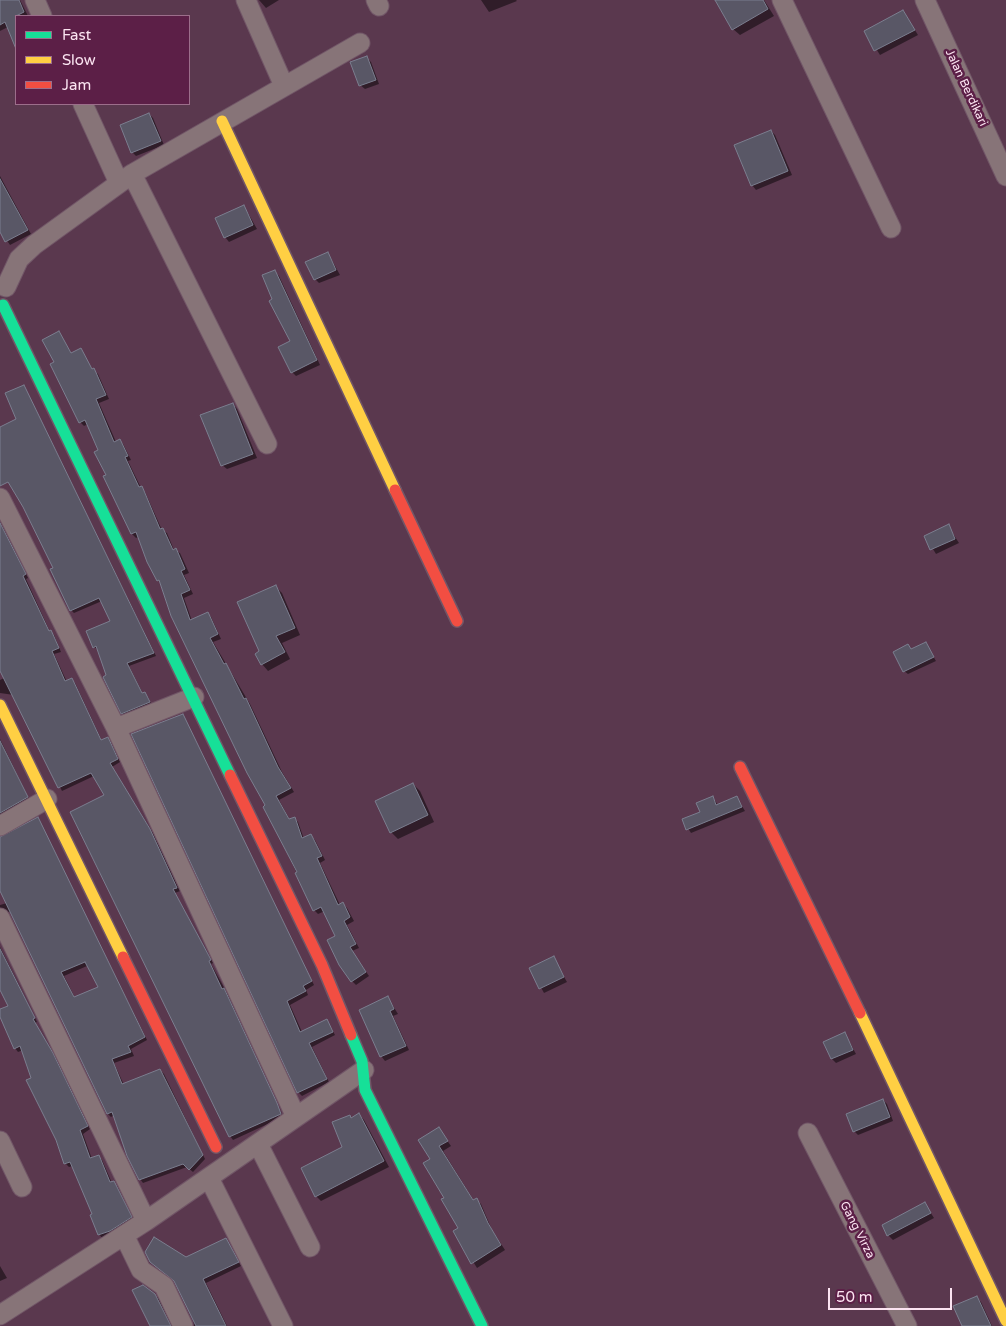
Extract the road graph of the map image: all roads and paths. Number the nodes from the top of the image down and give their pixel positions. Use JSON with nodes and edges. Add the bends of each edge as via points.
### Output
{"nodes":[{"id":1,"x":35,"y":0,"type":"edge"},
{"id":2,"x":246,"y":0,"type":"edge"},
{"id":3,"x":782,"y":0,"type":"edge"},
{"id":4,"x":925,"y":0,"type":"edge"},
{"id":5,"x":42,"y":15,"type":"edge"},
{"id":6,"x":360,"y":44,"type":"dead end"},
{"id":7,"x":284,"y":86,"type":"junction"},
{"id":8,"x":84,"y":105,"type":"edge"},
{"id":9,"x":222,"y":121,"type":"junction"},
{"id":10,"x":1006,"y":176,"type":"edge"},
{"id":11,"x":126,"y":179,"type":"junction"},
{"id":12,"x":890,"y":228,"type":"dead end"},
{"id":13,"x":2,"y":294,"type":"edge"},
{"id":14,"x":267,"y":444,"type":"dead end"},
{"id":15,"x":0,"y":498,"type":"edge"},
{"id":16,"x":457,"y":621,"type":"dead end"},
{"id":17,"x":194,"y":697,"type":"junction"},
{"id":18,"x":0,"y":705,"type":"edge"},
{"id":19,"x":116,"y":728,"type":"junction"},
{"id":20,"x":740,"y":767,"type":"dead end"},
{"id":21,"x":47,"y":799,"type":"junction"},
{"id":22,"x":0,"y":826,"type":"edge"},
{"id":23,"x":0,"y":918,"type":"edge"},
{"id":24,"x":364,"y":1070,"type":"junction"},
{"id":25,"x":296,"y":1117,"type":"junction"},
{"id":26,"x":808,"y":1133,"type":"dead end"},
{"id":27,"x":0,"y":1141,"type":"edge"},
{"id":28,"x":258,"y":1144,"type":"junction"},
{"id":29,"x":216,"y":1147,"type":"dead end"},
{"id":30,"x":209,"y":1178,"type":"junction"},
{"id":31,"x":22,"y":1187,"type":"dead end"},
{"id":32,"x":146,"y":1221,"type":"junction"},
{"id":33,"x":124,"y":1235,"type":"junction"},
{"id":34,"x":310,"y":1247,"type":"dead end"},
{"id":35,"x":0,"y":1315,"type":"edge"},
{"id":36,"x":1006,"y":1321,"type":"edge"},
{"id":37,"x":183,"y":1326,"type":"edge"},
{"id":38,"x":283,"y":1326,"type":"edge"},
{"id":39,"x":482,"y":1326,"type":"edge"},
{"id":40,"x":907,"y":1326,"type":"edge"}],
"edges":[{"from":1,"to":5,"type":"street"},
{"from":2,"to":7,"type":"street"},
{"from":3,"to":12,"type":"street"},
{"from":4,"to":10,"type":"street","name":"Jalan Berdikari"},
{"from":6,"to":7,"type":"street"},
{"from":7,"to":9,"type":"street"},
{"from":8,"to":11,"type":"street"},
{"from":9,"to":11,"type":"street"},
{"from":9,"to":16,"type":"street"},
{"from":11,"to":13,"type":"street","via":[[34,245],[19,259]]},
{"from":11,"to":14,"type":"street"},
{"from":13,"to":17,"type":"street"},
{"from":15,"to":19,"type":"street"},
{"from":17,"to":19,"type":"street"},
{"from":17,"to":24,"type":"street","via":[[322,965]]},
{"from":18,"to":21,"type":"street"},
{"from":19,"to":25,"type":"street"},
{"from":20,"to":36,"type":"street"},
{"from":21,"to":22,"type":"street"},
{"from":21,"to":29,"type":"street"},
{"from":23,"to":32,"type":"street"},
{"from":24,"to":25,"type":"street"},
{"from":24,"to":39,"type":"street","via":[[365,1090]]},
{"from":25,"to":28,"type":"street"},
{"from":26,"to":40,"type":"street","name":"Gang Virza"},
{"from":27,"to":31,"type":"street"},
{"from":28,"to":30,"type":"street"},
{"from":28,"to":34,"type":"street"},
{"from":30,"to":32,"type":"street"},
{"from":30,"to":38,"type":"street"},
{"from":32,"to":33,"type":"street"},
{"from":33,"to":35,"type":"street"},
{"from":33,"to":37,"type":"street","via":[[141,1270],[164,1286]]}]}
